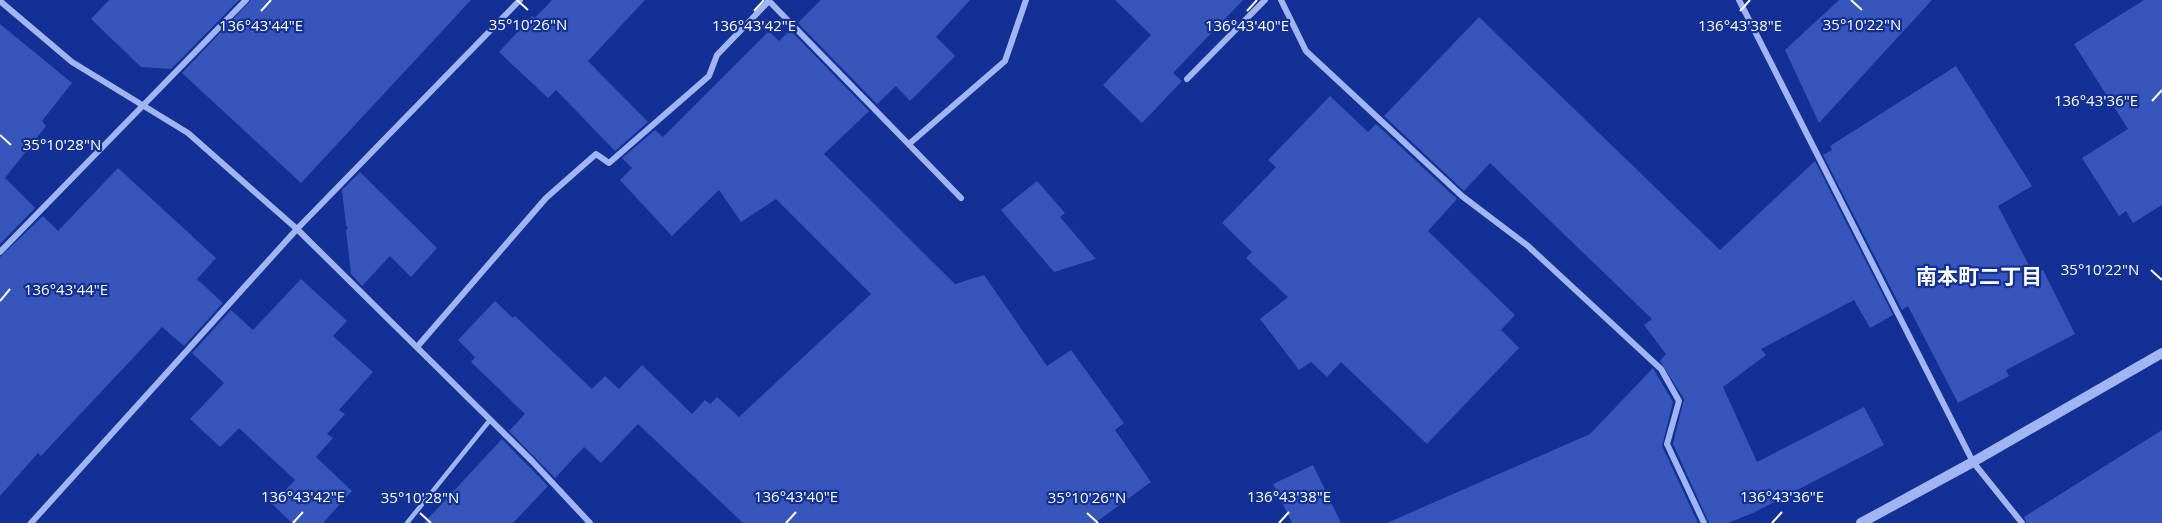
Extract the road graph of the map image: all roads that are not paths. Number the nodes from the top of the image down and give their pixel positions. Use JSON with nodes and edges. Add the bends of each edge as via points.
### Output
{"nodes":[{"id":1,"x":246,"y":0,"type":"edge"},
{"id":2,"x":520,"y":0,"type":"edge"},
{"id":3,"x":1026,"y":0,"type":"edge"},
{"id":4,"x":1265,"y":0,"type":"edge"},
{"id":5,"x":1281,"y":0,"type":"edge"},
{"id":6,"x":1739,"y":0,"type":"edge"},
{"id":7,"x":0,"y":1,"type":"edge"},
{"id":8,"x":769,"y":1,"type":"edge"},
{"id":9,"x":1187,"y":79,"type":"dead end"},
{"id":10,"x":141,"y":105,"type":"junction"},
{"id":11,"x":909,"y":144,"type":"junction"},
{"id":12,"x":961,"y":198,"type":"dead end"},
{"id":13,"x":297,"y":229,"type":"junction"},
{"id":14,"x":0,"y":252,"type":"edge"},
{"id":15,"x":417,"y":347,"type":"junction"},
{"id":16,"x":2162,"y":353,"type":"edge"},
{"id":17,"x":490,"y":420,"type":"junction"},
{"id":18,"x":1973,"y":462,"type":"junction"},
{"id":19,"x":31,"y":523,"type":"edge"},
{"id":20,"x":406,"y":523,"type":"edge"},
{"id":21,"x":590,"y":523,"type":"edge"},
{"id":22,"x":1704,"y":523,"type":"edge"},
{"id":23,"x":1861,"y":523,"type":"edge"},
{"id":24,"x":2022,"y":523,"type":"edge"}],
"edges":[{"from":1,"to":10,"type":"street"},
{"from":2,"to":13,"type":"street"},
{"from":3,"to":11,"type":"street","via":[[1005,61]]},
{"from":4,"to":9,"type":"street"},
{"from":5,"to":22,"type":"street","via":[[1306,51],[1462,196],[1528,246],[1660,369],[1678,401],[1667,444]]},
{"from":6,"to":18,"type":"street"},
{"from":7,"to":10,"type":"street","via":[[72,62]]},
{"from":8,"to":11,"type":"street"},
{"from":8,"to":15,"type":"street","via":[[717,55],[709,76],[609,163],[596,154],[546,198]]},
{"from":10,"to":13,"type":"street","via":[[188,133]]},
{"from":10,"to":14,"type":"street"},
{"from":11,"to":12,"type":"street"},
{"from":13,"to":15,"type":"street"},
{"from":13,"to":19,"type":"street"},
{"from":15,"to":17,"type":"street"},
{"from":16,"to":18,"type":"street"},
{"from":17,"to":20,"type":"lane"},
{"from":17,"to":21,"type":"street"},
{"from":18,"to":23,"type":"street"},
{"from":18,"to":24,"type":"street"}]}
